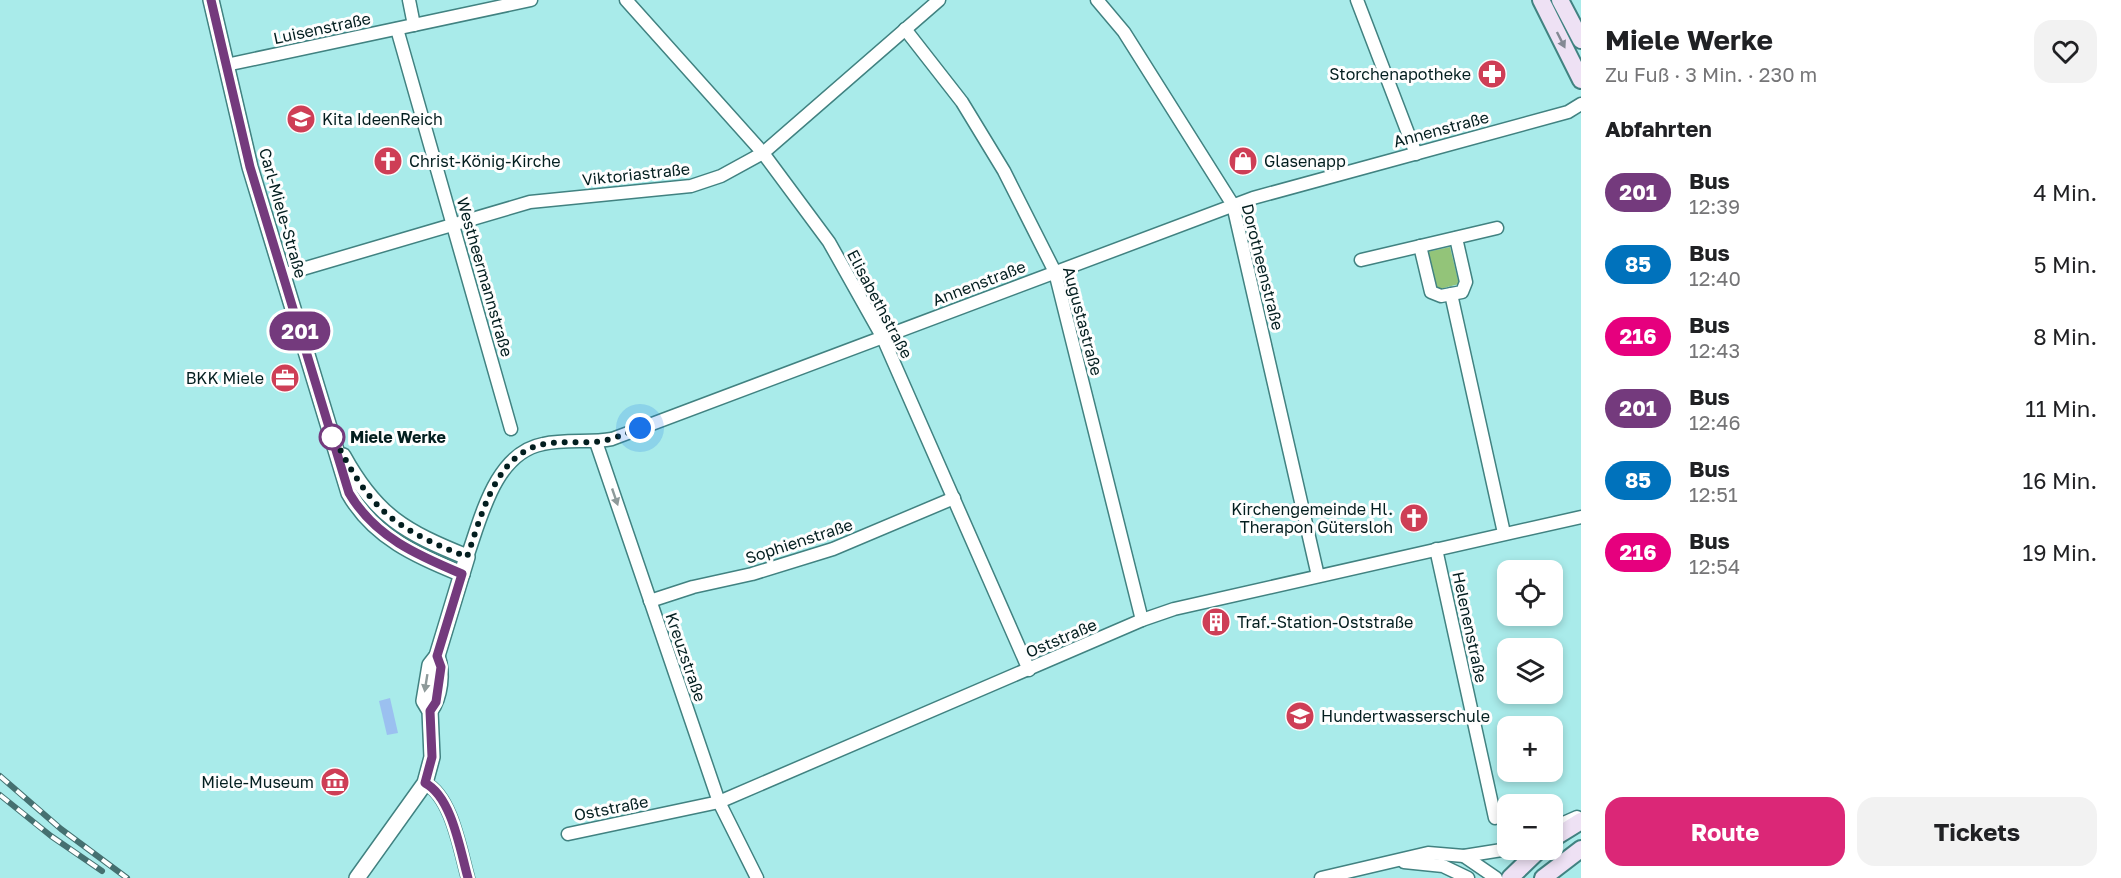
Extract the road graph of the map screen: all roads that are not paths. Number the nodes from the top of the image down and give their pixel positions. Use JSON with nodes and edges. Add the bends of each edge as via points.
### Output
{"nodes":[{"id":1,"x":211,"y":0,"type":"edge"},
{"id":2,"x":409,"y":0,"type":"edge"},
{"id":3,"x":531,"y":0,"type":"edge"},
{"id":4,"x":626,"y":0,"type":"edge"},
{"id":5,"x":939,"y":0,"type":"edge"},
{"id":6,"x":1097,"y":0,"type":"edge"},
{"id":7,"x":1356,"y":0,"type":"edge"},
{"id":8,"x":1541,"y":0,"type":"edge"},
{"id":9,"x":1560,"y":0,"type":"edge"},
{"id":10,"x":1569,"y":0,"type":"edge"},
{"id":11,"x":1570,"y":17,"type":"junction"},
{"id":12,"x":414,"y":25,"type":"junction"},
{"id":13,"x":398,"y":29,"type":"junction"},
{"id":14,"x":905,"y":29,"type":"junction"},
{"id":15,"x":1581,"y":40,"type":"edge"},
{"id":16,"x":226,"y":65,"type":"junction"},
{"id":17,"x":1581,"y":80,"type":"edge"},
{"id":18,"x":1581,"y":104,"type":"edge"},
{"id":19,"x":763,"y":153,"type":"junction"},
{"id":20,"x":1416,"y":154,"type":"junction"},
{"id":21,"x":1233,"y":205,"type":"junction"},
{"id":22,"x":453,"y":223,"type":"junction"},
{"id":23,"x":1497,"y":228,"type":"dead end"},
{"id":24,"x":1456,"y":238,"type":"junction"},
{"id":25,"x":1420,"y":246,"type":"junction"},
{"id":26,"x":1361,"y":260,"type":"dead end"},
{"id":27,"x":1055,"y":272,"type":"junction"},
{"id":28,"x":282,"y":275,"type":"junction"},
{"id":29,"x":1451,"y":294,"type":"junction"},
{"id":30,"x":883,"y":338,"type":"junction"},
{"id":31,"x":511,"y":429,"type":"dead end"},
{"id":32,"x":332,"y":434,"type":"junction"},
{"id":33,"x":596,"y":442,"type":"junction"},
{"id":34,"x":954,"y":498,"type":"junction"},
{"id":35,"x":1581,"y":517,"type":"edge"},
{"id":36,"x":1504,"y":533,"type":"junction"},
{"id":37,"x":1436,"y":549,"type":"junction"},
{"id":38,"x":467,"y":557,"type":"junction"},
{"id":39,"x":462,"y":574,"type":"junction"},
{"id":40,"x":1318,"y":576,"type":"junction"},
{"id":41,"x":650,"y":601,"type":"junction"},
{"id":42,"x":1142,"y":620,"type":"junction"},
{"id":43,"x":1029,"y":670,"type":"junction"},
{"id":44,"x":425,"y":783,"type":"junction"},
{"id":45,"x":719,"y":802,"type":"junction"},
{"id":46,"x":1581,"y":816,"type":"edge"},
{"id":47,"x":1495,"y":818,"type":"dead end"},
{"id":48,"x":1581,"y":821,"type":"edge"},
{"id":49,"x":1563,"y":823,"type":"edge"},
{"id":50,"x":1563,"y":832,"type":"edge"},
{"id":51,"x":568,"y":834,"type":"dead end"},
{"id":52,"x":1581,"y":849,"type":"edge"},
{"id":53,"x":1497,"y":851,"type":"edge"},
{"id":54,"x":1464,"y":856,"type":"junction"},
{"id":55,"x":1529,"y":860,"type":"edge"},
{"id":56,"x":1394,"y":861,"type":"junction"},
{"id":57,"x":357,"y":878,"type":"edge"},
{"id":58,"x":468,"y":878,"type":"edge"},
{"id":59,"x":757,"y":878,"type":"edge"},
{"id":60,"x":1321,"y":878,"type":"edge"},
{"id":61,"x":1468,"y":878,"type":"edge"},
{"id":62,"x":1496,"y":878,"type":"edge"},
{"id":63,"x":1510,"y":878,"type":"edge"},
{"id":64,"x":1543,"y":878,"type":"edge"}],
"edges":[{"from":1,"to":16,"type":"street","name":"Carl-Miele-Straße"},
{"from":2,"to":12,"type":"street"},
{"from":3,"to":12,"type":"street","name":"Luisenstraße"},
{"from":4,"to":19,"type":"street","name":"Elisabethstraße"},
{"from":5,"to":14,"type":"street","name":"Viktoriastraße"},
{"from":6,"to":21,"type":"street","name":"Dorotheenstraße","via":[[1124,32]]},
{"from":7,"to":20,"type":"street"},
{"from":8,"to":17,"type":"main road","one_way":true},
{"from":9,"to":11,"type":"main road"},
{"from":10,"to":11,"type":"street"},
{"from":11,"to":15,"type":"main road"},
{"from":12,"to":13,"type":"street","name":"Luisenstraße"},
{"from":13,"to":16,"type":"street","name":"Luisenstraße"},
{"from":13,"to":22,"type":"street","name":"Westheermannstraße"},
{"from":14,"to":19,"type":"street","name":"Viktoriastraße"},
{"from":14,"to":27,"type":"street","name":"Augustastraße","via":[[962,102],[1004,171]]},
{"from":16,"to":28,"type":"street","name":"Carl-Miele-Straße","via":[[250,167]]},
{"from":18,"to":20,"type":"street","name":"Annenstraße","via":[[1568,112]]},
{"from":19,"to":22,"type":"street","name":"Viktoriastraße","via":[[722,176],[691,186],[530,202]]},
{"from":19,"to":30,"type":"street","name":"Elisabethstraße","via":[[829,242]]},
{"from":20,"to":21,"type":"street","name":"Annenstraße"},
{"from":21,"to":27,"type":"street","name":"Annenstraße"},
{"from":21,"to":40,"type":"street","name":"Dorotheenstraße"},
{"from":22,"to":28,"type":"street","name":"Viktoriastraße"},
{"from":22,"to":31,"type":"street","name":"Westheermannstraße"},
{"from":23,"to":24,"type":"street"},
{"from":24,"to":25,"type":"street"},
{"from":24,"to":29,"type":"street","via":[[1466,282],[1462,292]]},
{"from":25,"to":26,"type":"street"},
{"from":25,"to":29,"type":"street","via":[[1431,292],[1441,297]]},
{"from":27,"to":30,"type":"street","name":"Annenstraße"},
{"from":27,"to":42,"type":"street","name":"Augustastraße"},
{"from":28,"to":32,"type":"street","name":"Carl-Miele-Straße"},
{"from":29,"to":36,"type":"street"},
{"from":30,"to":33,"type":"street","name":"Annenstraße"},
{"from":30,"to":34,"type":"street","name":"Elisabethstraße"},
{"from":32,"to":38,"type":"street","name":"Carl-Miele-Straße","via":[[361,486],[381,510],[426,540]]},
{"from":32,"to":39,"type":"street","name":"Carl-Miele-Straße","via":[[349,493],[370,522],[397,544]]},
{"from":33,"to":38,"type":"street","name":"Annenstraße","via":[[547,443],[517,457],[490,494]]},
{"from":33,"to":41,"type":"street","name":"Kreuzstraße","one_way":true},
{"from":34,"to":41,"type":"street","name":"Sophienstraße","via":[[833,549]]},
{"from":34,"to":43,"type":"street","name":"Elisabethstraße"},
{"from":35,"to":36,"type":"street","name":"Oststraße"},
{"from":36,"to":37,"type":"street","name":"Oststraße"},
{"from":37,"to":40,"type":"street","name":"Oststraße"},
{"from":37,"to":47,"type":"street","name":"Helenenstraße"},
{"from":38,"to":39,"type":"street","name":"Annenstraße"},
{"from":39,"to":44,"type":"street","via":[[426,682],[424,700],[430,711],[432,757]]},
{"from":40,"to":42,"type":"street","name":"Oststraße"},
{"from":41,"to":45,"type":"street","name":"Kreuzstraße"},
{"from":42,"to":43,"type":"street","name":"Oststraße"},
{"from":43,"to":45,"type":"street","name":"Oststraße"},
{"from":44,"to":57,"type":"street"},
{"from":44,"to":58,"type":"street","via":[[437,789],[445,803]]},
{"from":45,"to":51,"type":"street","name":"Oststraße"},
{"from":45,"to":59,"type":"street","name":"Kreuzstraße"},
{"from":46,"to":49,"type":"street"},
{"from":48,"to":50,"type":"main road"},
{"from":52,"to":64,"type":"main road"},
{"from":53,"to":54,"type":"street"},
{"from":54,"to":56,"type":"street","via":[[1428,853]]},
{"from":54,"to":62,"type":"street"},
{"from":55,"to":63,"type":"main road"},
{"from":56,"to":60,"type":"street"},
{"from":56,"to":61,"type":"street","via":[[1443,866]]}]}
